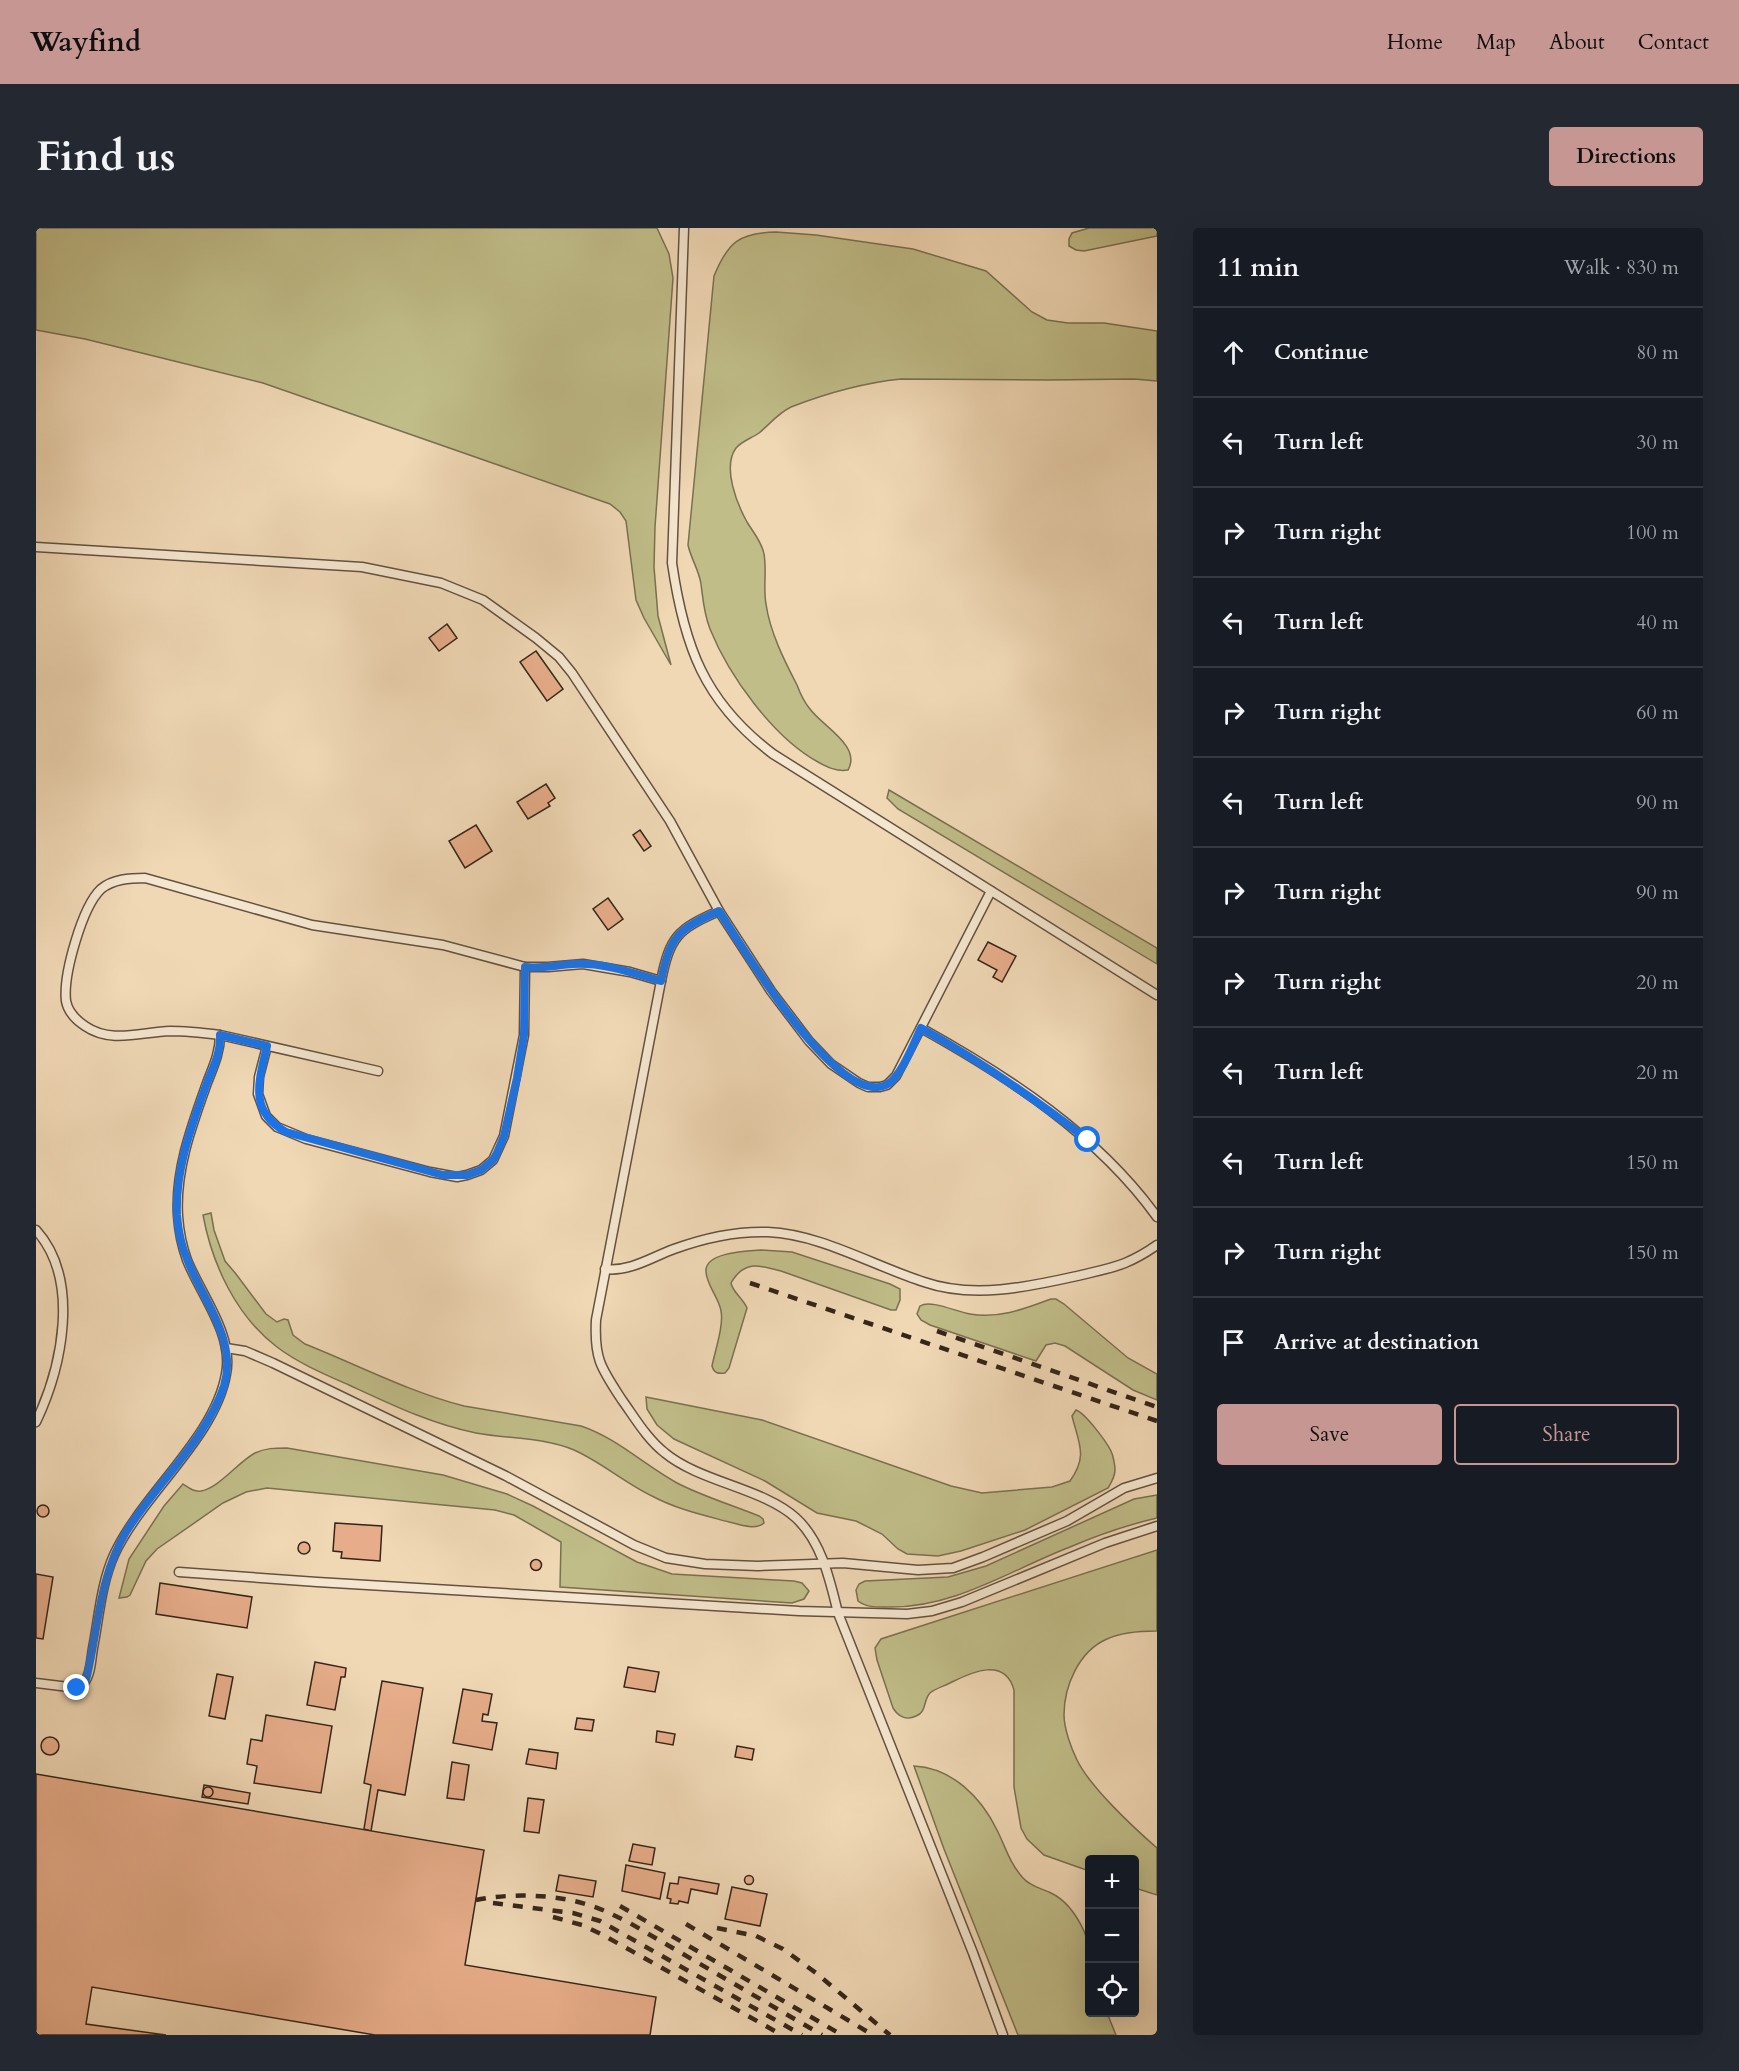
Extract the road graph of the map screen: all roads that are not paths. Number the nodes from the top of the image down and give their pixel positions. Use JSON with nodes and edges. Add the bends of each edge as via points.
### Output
{"nodes":[{"id":1,"x":684,"y":228,"type":"edge"},
{"id":2,"x":36,"y":547,"type":"edge"},
{"id":3,"x":991,"y":891,"type":"junction"},
{"id":4,"x":719,"y":911,"type":"junction"},
{"id":5,"x":525,"y":967,"type":"junction"},
{"id":6,"x":661,"y":981,"type":"junction"},
{"id":7,"x":1157,"y":995,"type":"edge"},
{"id":8,"x":921,"y":1028,"type":"junction"},
{"id":9,"x":220,"y":1035,"type":"junction"},
{"id":10,"x":267,"y":1046,"type":"junction"},
{"id":11,"x":378,"y":1071,"type":"dead end"},
{"id":12,"x":1157,"y":1217,"type":"edge"},
{"id":13,"x":36,"y":1230,"type":"edge"},
{"id":14,"x":1157,"y":1245,"type":"edge"},
{"id":15,"x":605,"y":1269,"type":"junction"},
{"id":16,"x":226,"y":1348,"type":"junction"},
{"id":17,"x":36,"y":1422,"type":"edge"},
{"id":18,"x":1157,"y":1478,"type":"edge"},
{"id":19,"x":1157,"y":1526,"type":"edge"},
{"id":20,"x":824,"y":1563,"type":"junction"},
{"id":21,"x":179,"y":1572,"type":"dead end"},
{"id":22,"x":838,"y":1613,"type":"junction"},
{"id":23,"x":36,"y":1683,"type":"edge"},
{"id":24,"x":1003,"y":2035,"type":"edge"}],
"edges":[{"from":1,"to":3,"type":"lane","via":[[672,563],[680,615],[697,661],[728,714],[757,742]]},
{"from":2,"to":4,"type":"lane","via":[[362,567],[441,583],[477,597],[528,632],[565,664],[670,821]]},
{"from":3,"to":7,"type":"lane"},
{"from":3,"to":8,"type":"lane"},
{"from":4,"to":6,"type":"lane","via":[[678,935],[668,950]]},
{"from":4,"to":8,"type":"lane","via":[[804,1035],[851,1079],[868,1087],[887,1085],[900,1070]]},
{"from":5,"to":6,"type":"lane","via":[[584,964]]},
{"from":5,"to":9,"type":"lane","via":[[443,945],[312,925],[153,879],[126,879],[101,890],[82,919],[69,974],[66,1003],[73,1015],[86,1027],[106,1035],[183,1031]]},
{"from":5,"to":10,"type":"lane","via":[[524,1035],[504,1136],[493,1160],[467,1175],[430,1172],[306,1139],[277,1127],[266,1116],[258,1094]]},
{"from":6,"to":15,"type":"lane"},
{"from":8,"to":12,"type":"lane","via":[[974,1059],[1088,1140],[1122,1173]]},
{"from":9,"to":10,"type":"lane"},
{"from":9,"to":16,"type":"lane","via":[[217,1060],[183,1161],[177,1215],[187,1259]]},
{"from":10,"to":11,"type":"lane"},
{"from":13,"to":17,"type":"lane","via":[[56,1264],[63,1309],[57,1356]]},
{"from":14,"to":15,"type":"lane","via":[[1111,1268],[1039,1283],[971,1291],[941,1288],[828,1246],[770,1232],[715,1237],[623,1269]]},
{"from":15,"to":20,"type":"lane","via":[[596,1320],[596,1352],[609,1379],[648,1437],[673,1459],[785,1510],[802,1525]]},
{"from":16,"to":20,"type":"lane","via":[[273,1363],[506,1476],[653,1554],[684,1562],[723,1565]]},
{"from":16,"to":23,"type":"lane","via":[[227,1373],[213,1412],[130,1526],[112,1560],[85,1682],[77,1688]]},
{"from":18,"to":20,"type":"lane","via":[[1124,1488],[1067,1521],[953,1568],[918,1570]]},
{"from":19,"to":22,"type":"lane","via":[[946,1607],[907,1614]]},
{"from":20,"to":22,"type":"lane"},
{"from":21,"to":22,"type":"lane"},
{"from":22,"to":24,"type":"lane"}]}
